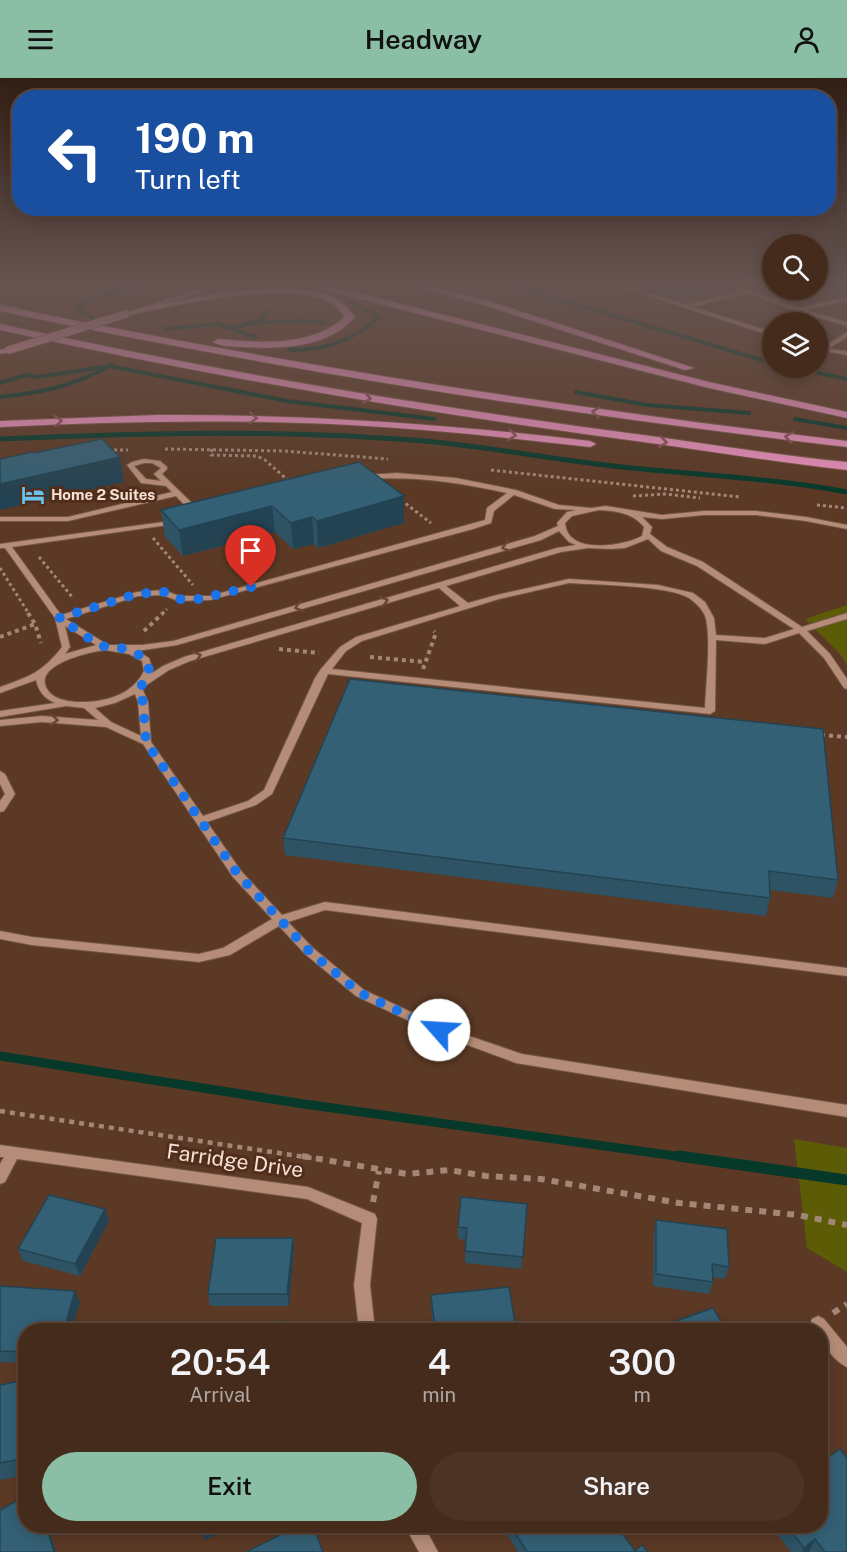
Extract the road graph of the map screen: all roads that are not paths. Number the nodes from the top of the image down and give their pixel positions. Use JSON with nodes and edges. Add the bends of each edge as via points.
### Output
{"nodes":[{"id":1,"x":135,"y":355,"type":"edge"},
{"id":2,"x":233,"y":355,"type":"edge"},
{"id":3,"x":584,"y":355,"type":"edge"},
{"id":4,"x":650,"y":355,"type":"edge"},
{"id":5,"x":847,"y":410,"type":"edge"},
{"id":6,"x":847,"y":415,"type":"edge"},
{"id":7,"x":0,"y":424,"type":"edge"},
{"id":8,"x":847,"y":444,"type":"edge"},
{"id":9,"x":834,"y":465,"type":"junction"},
{"id":10,"x":847,"y":466,"type":"edge"},
{"id":11,"x":356,"y":478,"type":"edge"},
{"id":12,"x":167,"y":483,"type":"junction"},
{"id":13,"x":513,"y":492,"type":"junction"},
{"id":14,"x":178,"y":493,"type":"junction"},
{"id":15,"x":558,"y":507,"type":"junction"},
{"id":16,"x":588,"y":509,"type":"junction"},
{"id":17,"x":631,"y":513,"type":"junction"},
{"id":18,"x":664,"y":516,"type":"junction"},
{"id":19,"x":564,"y":518,"type":"junction"},
{"id":20,"x":0,"y":519,"type":"edge"},
{"id":21,"x":561,"y":528,"type":"junction"},
{"id":22,"x":847,"y":528,"type":"edge"},
{"id":23,"x":648,"y":531,"type":"junction"},
{"id":24,"x":632,"y":545,"type":"junction"},
{"id":25,"x":588,"y":546,"type":"junction"},
{"id":26,"x":3,"y":547,"type":"edge"},
{"id":27,"x":664,"y":549,"type":"junction"},
{"id":28,"x":440,"y":585,"type":"junction"},
{"id":29,"x":467,"y":607,"type":"junction"},
{"id":30,"x":847,"y":616,"type":"edge"},
{"id":31,"x":59,"y":618,"type":"junction"},
{"id":32,"x":802,"y":631,"type":"junction"},
{"id":33,"x":712,"y":637,"type":"junction"},
{"id":34,"x":105,"y":647,"type":"junction"},
{"id":35,"x":118,"y":648,"type":"junction"},
{"id":36,"x":55,"y":662,"type":"junction"},
{"id":37,"x":47,"y":669,"type":"junction"},
{"id":38,"x":324,"y":672,"type":"junction"},
{"id":39,"x":142,"y":686,"type":"junction"},
{"id":40,"x":847,"y":686,"type":"edge"},
{"id":41,"x":0,"y":690,"type":"edge"},
{"id":42,"x":72,"y":705,"type":"junction"},
{"id":43,"x":86,"y":705,"type":"junction"},
{"id":44,"x":0,"y":714,"type":"edge"},
{"id":45,"x":0,"y":723,"type":"edge"},
{"id":46,"x":108,"y":724,"type":"junction"},
{"id":47,"x":146,"y":742,"type":"junction"},
{"id":48,"x":0,"y":774,"type":"edge"},
{"id":49,"x":0,"y":809,"type":"edge"},
{"id":50,"x":200,"y":821,"type":"junction"},
{"id":51,"x":280,"y":920,"type":"junction"},
{"id":52,"x":0,"y":935,"type":"edge"},
{"id":53,"x":847,"y":972,"type":"edge"},
{"id":54,"x":847,"y":1111,"type":"edge"},
{"id":55,"x":6,"y":1152,"type":"edge"},
{"id":56,"x":0,"y":1178,"type":"edge"},
{"id":57,"x":366,"y":1323,"type":"edge"},
{"id":58,"x":828,"y":1336,"type":"edge"},
{"id":59,"x":847,"y":1359,"type":"edge"},
{"id":60,"x":418,"y":1533,"type":"edge"},
{"id":61,"x":429,"y":1552,"type":"edge"}],
"edges":[{"from":1,"to":9,"type":"highway","one_way":true,"via":[[372,399]]},
{"from":8,"to":2,"type":"highway","one_way":true,"via":[[634,418]]},
{"from":3,"to":6,"type":"highway"},
{"from":4,"to":5,"type":"highway"},
{"from":7,"to":9,"type":"highway","one_way":true,"via":[[169,418],[326,420],[695,456]]},
{"from":9,"to":10,"type":"highway"},
{"from":11,"to":13,"type":"street","via":[[420,476]]},
{"from":12,"to":12,"type":"street","via":[[158,474],[165,468],[160,463],[148,460],[130,465],[144,481]]},
{"from":12,"to":14,"type":"street"},
{"from":13,"to":15,"type":"street"},
{"from":13,"to":31,"type":"street","via":[[490,510],[488,521],[210,598],[178,599],[164,592],[146,593]]},
{"from":14,"to":20,"type":"street","via":[[68,519]]},
{"from":14,"to":26,"type":"street","via":[[201,516]]},
{"from":15,"to":16,"type":"street"},
{"from":15,"to":19,"type":"street"},
{"from":16,"to":17,"type":"street","via":[[610,508]]},
{"from":16,"to":19,"type":"street"},
{"from":17,"to":18,"type":"street"},
{"from":17,"to":23,"type":"street","via":[[645,522]]},
{"from":18,"to":22,"type":"street","via":[[756,513]]},
{"from":18,"to":23,"type":"street"},
{"from":19,"to":21,"type":"street"},
{"from":21,"to":25,"type":"street","via":[[570,538]]},
{"from":21,"to":35,"type":"street","one_way":true,"via":[[538,538],[174,643]]},
{"from":23,"to":24,"type":"street"},
{"from":23,"to":27,"type":"street"},
{"from":24,"to":25,"type":"street"},
{"from":24,"to":27,"type":"street"},
{"from":25,"to":28,"type":"street","via":[[560,550]]},
{"from":26,"to":31,"type":"street"},
{"from":27,"to":32,"type":"street","via":[[700,564]]},
{"from":28,"to":29,"type":"street"},
{"from":39,"to":28,"type":"street","one_way":true,"via":[[166,668],[187,659]]},
{"from":29,"to":33,"type":"street","via":[[568,580],[658,587],[690,595],[702,604],[710,618]]},
{"from":29,"to":38,"type":"street","via":[[359,639],[343,649]]},
{"from":30,"to":32,"type":"street"},
{"from":31,"to":34,"type":"street"},
{"from":31,"to":36,"type":"street","via":[[66,647]]},
{"from":32,"to":33,"type":"street","via":[[765,641]]},
{"from":32,"to":40,"type":"street","via":[[827,656]]},
{"from":33,"to":38,"type":"street","via":[[710,711]]},
{"from":34,"to":35,"type":"street"},
{"from":34,"to":36,"type":"street","via":[[78,651]]},
{"from":35,"to":39,"type":"street","via":[[146,660],[149,667]]},
{"from":36,"to":37,"type":"street"},
{"from":37,"to":41,"type":"street","via":[[32,679]]},
{"from":37,"to":42,"type":"street","via":[[41,684],[44,691]]},
{"from":38,"to":50,"type":"street","via":[[268,792],[252,803]]},
{"from":39,"to":43,"type":"street","via":[[115,701]]},
{"from":39,"to":47,"type":"street"},
{"from":42,"to":43,"type":"street"},
{"from":42,"to":44,"type":"street"},
{"from":43,"to":46,"type":"street"},
{"from":45,"to":46,"type":"street","one_way":true,"via":[[42,719]]},
{"from":46,"to":47,"type":"street"},
{"from":47,"to":50,"type":"street"},
{"from":48,"to":49,"type":"street","via":[[9,794]]},
{"from":50,"to":51,"type":"street","via":[[237,873]]},
{"from":51,"to":52,"type":"street","via":[[226,952],[199,958]]},
{"from":51,"to":53,"type":"street","via":[[325,906]]},
{"from":51,"to":54,"type":"street","via":[[309,951],[360,993],[439,1030],[522,1059]]},
{"from":55,"to":56,"type":"street"},
{"from":55,"to":57,"type":"street","name":"Farridge Drive","via":[[308,1193],[370,1219],[363,1285]]},
{"from":58,"to":59,"type":"street"},
{"from":60,"to":61,"type":"street"}]}
